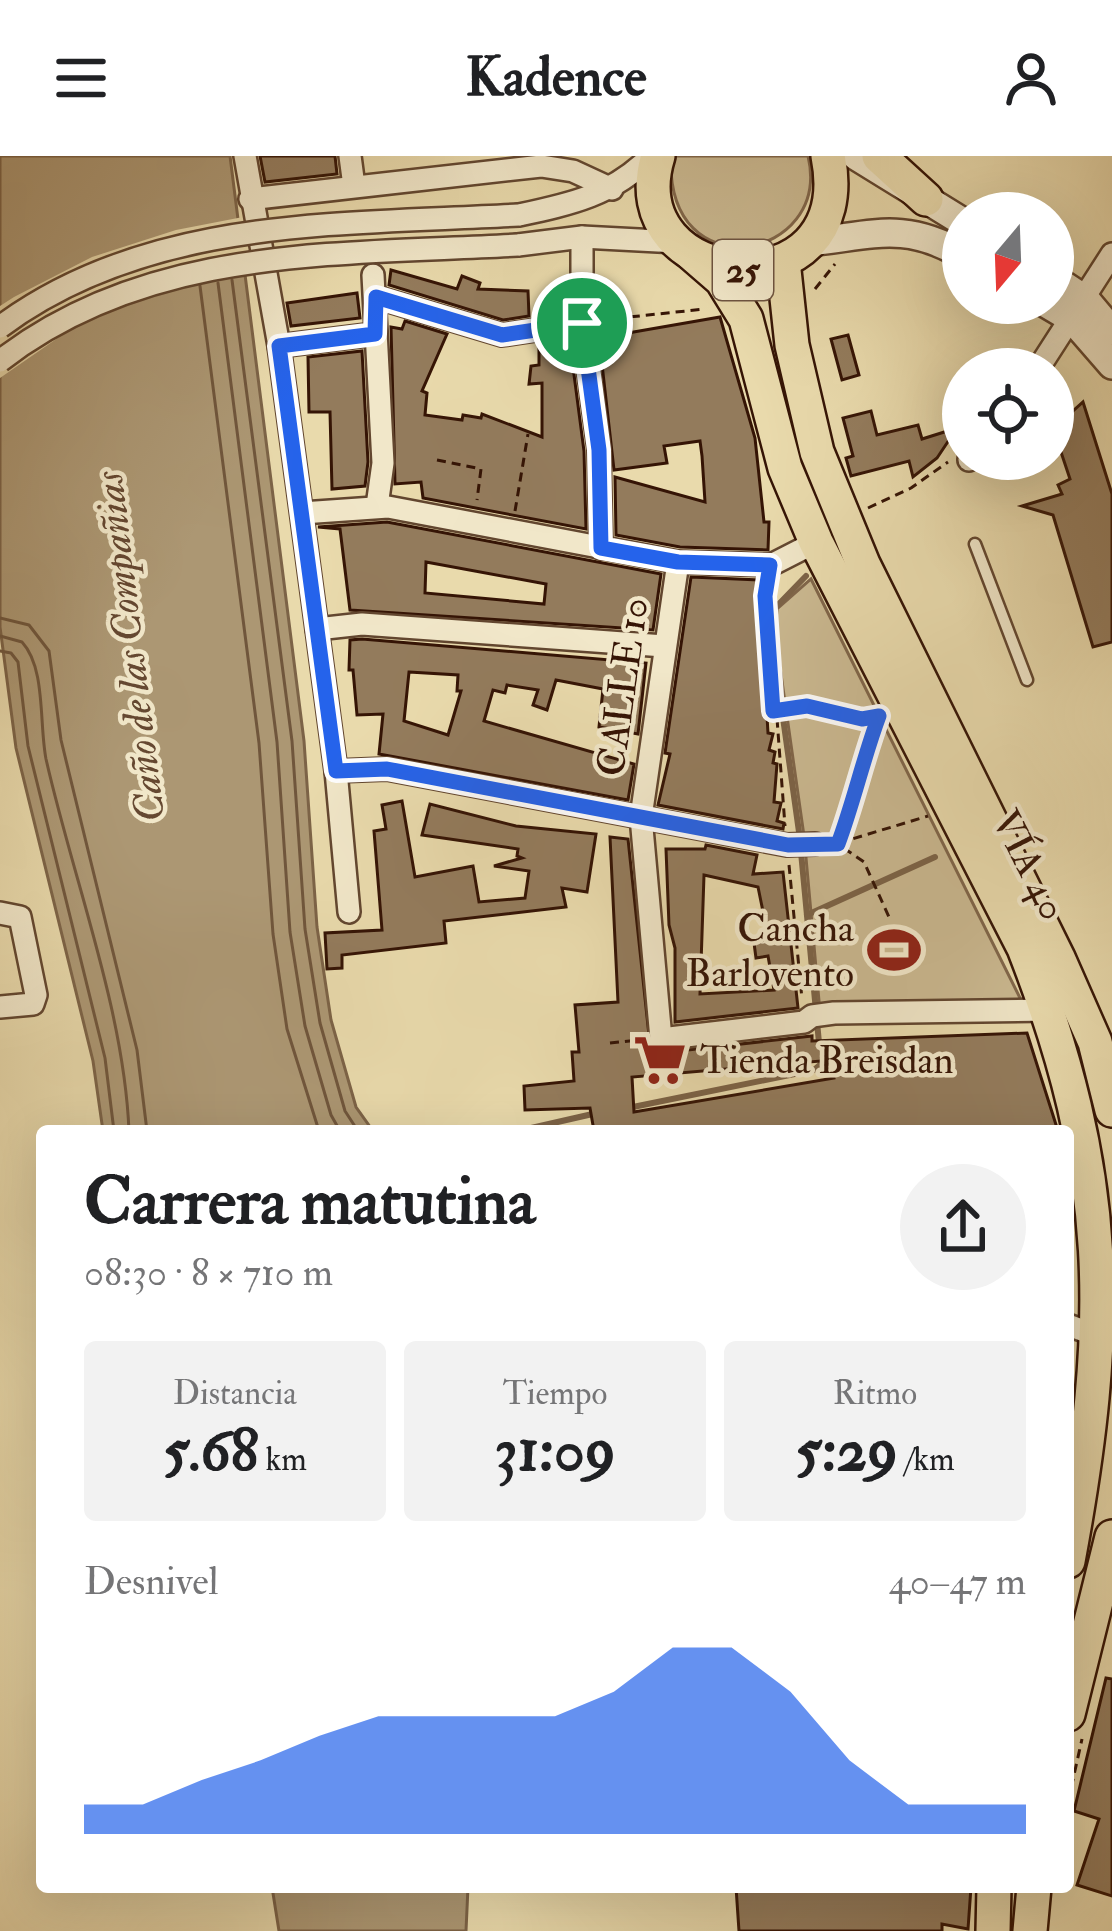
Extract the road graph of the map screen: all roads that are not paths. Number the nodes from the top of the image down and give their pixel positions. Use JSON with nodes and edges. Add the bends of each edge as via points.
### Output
{"nodes":[{"id":1,"x":245,"y":156,"type":"edge"},
{"id":2,"x":350,"y":156,"type":"edge"},
{"id":3,"x":655,"y":156,"type":"edge"},
{"id":4,"x":828,"y":156,"type":"edge"},
{"id":5,"x":856,"y":156,"type":"edge"},
{"id":6,"x":878,"y":156,"type":"edge"},
{"id":7,"x":555,"y":162,"type":"edge"},
{"id":8,"x":354,"y":186,"type":"junction"},
{"id":9,"x":612,"y":189,"type":"junction"},
{"id":10,"x":250,"y":199,"type":"junction"},
{"id":11,"x":926,"y":200,"type":"junction"},
{"id":12,"x":942,"y":210,"type":"edge"},
{"id":13,"x":582,"y":237,"type":"junction"},
{"id":14,"x":942,"y":242,"type":"edge"},
{"id":15,"x":685,"y":248,"type":"junction"},
{"id":16,"x":796,"y":252,"type":"junction"},
{"id":17,"x":1112,"y":254,"type":"edge"},
{"id":18,"x":1074,"y":303,"type":"edge"},
{"id":19,"x":1074,"y":308,"type":"edge"},
{"id":20,"x":1079,"y":309,"type":"junction"},
{"id":21,"x":582,"y":323,"type":"junction"},
{"id":22,"x":0,"y":327,"type":"edge"},
{"id":23,"x":1112,"y":331,"type":"edge"},
{"id":24,"x":375,"y":334,"type":"junction"},
{"id":25,"x":279,"y":346,"type":"junction"},
{"id":26,"x":1052,"y":348,"type":"edge"},
{"id":27,"x":0,"y":361,"type":"edge"},
{"id":28,"x":1112,"y":365,"type":"edge"},
{"id":29,"x":377,"y":506,"type":"junction"},
{"id":30,"x":302,"y":513,"type":"junction"},
{"id":31,"x":816,"y":542,"type":"junction"},
{"id":32,"x":975,"y":544,"type":"dead end"},
{"id":33,"x":601,"y":548,"type":"junction"},
{"id":34,"x":678,"y":562,"type":"junction"},
{"id":35,"x":316,"y":629,"type":"junction"},
{"id":36,"x":664,"y":646,"type":"junction"},
{"id":37,"x":1027,"y":680,"type":"dead end"},
{"id":38,"x":336,"y":771,"type":"junction"},
{"id":39,"x":641,"y":817,"type":"junction"},
{"id":40,"x":808,"y":844,"type":"road end"},
{"id":41,"x":349,"y":912,"type":"dead end"},
{"id":42,"x":0,"y":913,"type":"edge"},
{"id":43,"x":0,"y":1007,"type":"edge"},
{"id":44,"x":1052,"y":1010,"type":"junction"},
{"id":45,"x":1112,"y":1110,"type":"edge"},
{"id":46,"x":1074,"y":1327,"type":"edge"},
{"id":47,"x":1111,"y":1341,"type":"edge"},
{"id":48,"x":1074,"y":1537,"type":"edge"},
{"id":49,"x":1112,"y":1537,"type":"edge"},
{"id":50,"x":1074,"y":1690,"type":"edge"},
{"id":51,"x":994,"y":1893,"type":"edge"},
{"id":52,"x":1033,"y":1893,"type":"edge"},
{"id":53,"x":993,"y":1931,"type":"edge"},
{"id":54,"x":1030,"y":1931,"type":"edge"}],
"edges":[{"from":1,"to":10,"type":"street"},
{"from":2,"to":8,"type":"street"},
{"from":3,"to":9,"type":"street"},
{"from":3,"to":15,"type":"highway","number":"25","via":[[658,206]]},
{"from":4,"to":16,"type":"highway","number":"25","via":[[830,200]]},
{"from":5,"to":11,"type":"street"},
{"from":6,"to":11,"type":"highway"},
{"from":7,"to":8,"type":"street"},
{"from":7,"to":9,"type":"street"},
{"from":8,"to":10,"type":"street"},
{"from":9,"to":22,"type":"street","bridge":true,"via":[[519,215],[261,230],[179,244],[95,272]]},
{"from":10,"to":25,"type":"street"},
{"from":11,"to":12,"type":"street"},
{"from":13,"to":15,"type":"street"},
{"from":13,"to":21,"type":"street","name":"CALLE 10"},
{"from":13,"to":27,"type":"street","bridge":true,"via":[[186,271],[100,301]]},
{"from":14,"to":16,"type":"street","via":[[904,231]]},
{"from":15,"to":16,"type":"highway","number":"25","via":[[737,270]]},
{"from":15,"to":31,"type":"highway","name":"VÍA 40","via":[[722,280],[746,320],[785,468]]},
{"from":16,"to":45,"type":"highway","name":"VÍA 40","via":[[788,322],[817,452],[862,564],[1058,958],[1095,1042]]},
{"from":17,"to":20,"type":"street"},
{"from":18,"to":20,"type":"street"},
{"from":19,"to":20,"type":"street"},
{"from":20,"to":23,"type":"street"},
{"from":20,"to":26,"type":"street"},
{"from":20,"to":28,"type":"street"},
{"from":21,"to":24,"type":"street","via":[[502,335],[374,286]]},
{"from":21,"to":33,"type":"street","name":"CALLE 10","via":[[599,450]]},
{"from":24,"to":25,"type":"street"},
{"from":24,"to":29,"type":"street","via":[[383,463]]},
{"from":25,"to":30,"type":"street"},
{"from":29,"to":30,"type":"street"},
{"from":29,"to":33,"type":"street"},
{"from":30,"to":35,"type":"street"},
{"from":31,"to":34,"type":"street","via":[[770,565]]},
{"from":31,"to":44,"type":"highway","name":"VÍA 40"},
{"from":32,"to":37,"type":"lane"},
{"from":33,"to":34,"type":"street"},
{"from":34,"to":36,"type":"street","name":"CALLE 10"},
{"from":35,"to":36,"type":"street","via":[[362,624]]},
{"from":35,"to":38,"type":"street"},
{"from":36,"to":39,"type":"street","name":"CALLE 10"},
{"from":38,"to":39,"type":"street","via":[[387,769]]},
{"from":38,"to":41,"type":"street"},
{"from":39,"to":40,"type":"street"},
{"from":39,"to":44,"type":"street","name":"CALLE 10","via":[[661,1039],[817,1017]]},
{"from":42,"to":43,"type":"street","via":[[20,917],[37,995],[33,1004]]},
{"from":44,"to":47,"type":"highway","name":"VÍA 40","via":[[1099,1169]]},
{"from":46,"to":47,"type":"street"},
{"from":47,"to":48,"type":"highway","name":"VÍA 40"},
{"from":49,"to":50,"type":"highway"},
{"from":51,"to":53,"type":"highway"},
{"from":52,"to":54,"type":"highway"}]}
